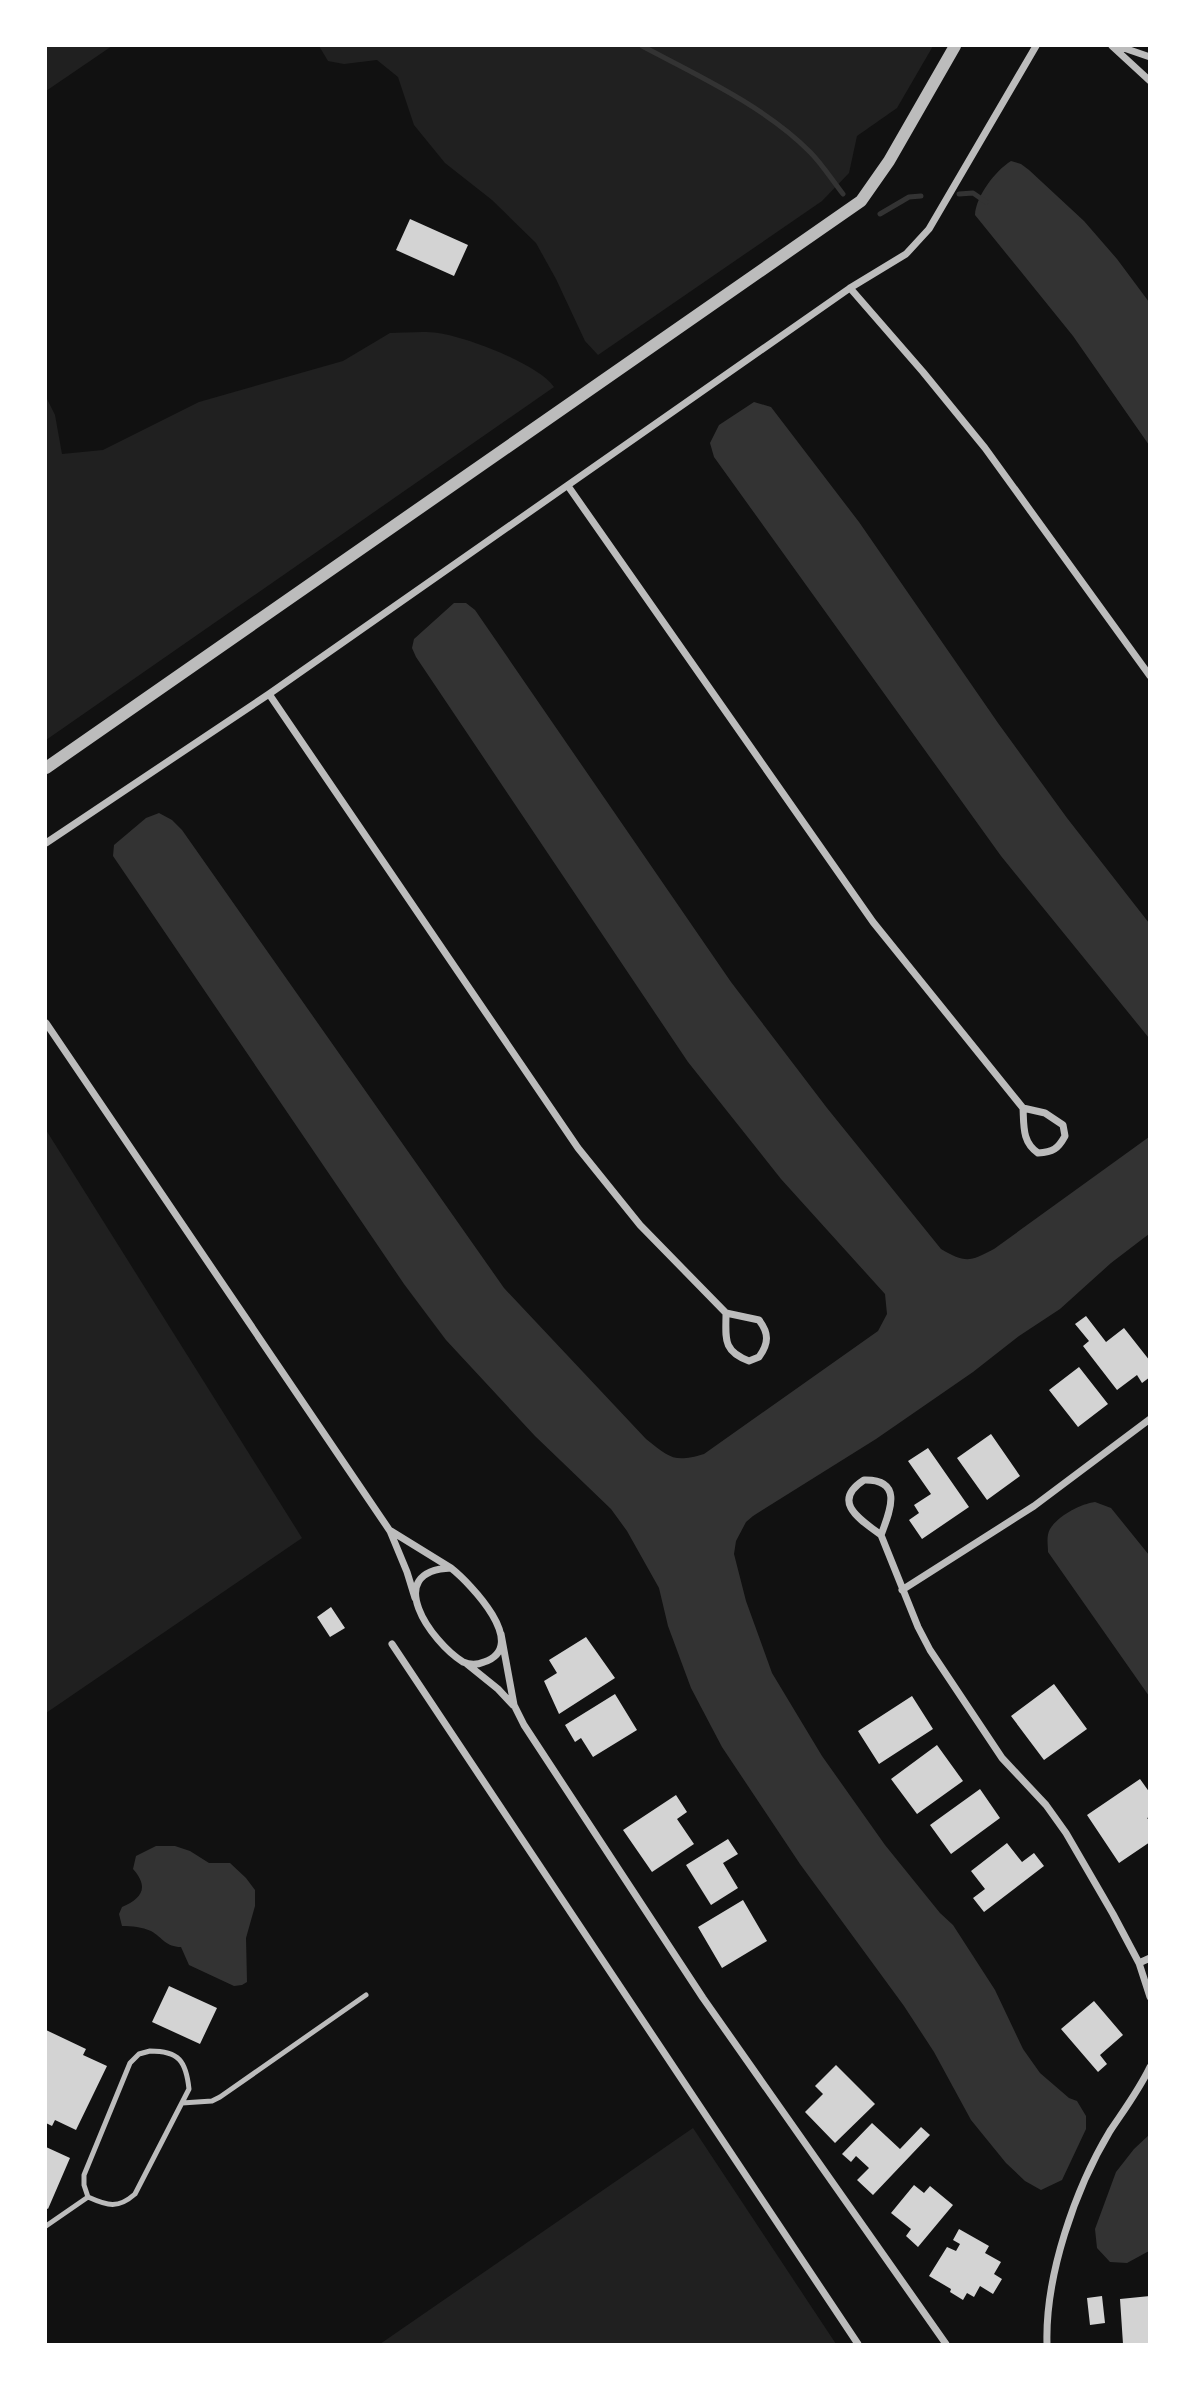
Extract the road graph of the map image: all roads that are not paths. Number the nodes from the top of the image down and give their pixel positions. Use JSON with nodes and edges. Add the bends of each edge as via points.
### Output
{"nodes":[{"id":1,"x":955,"y":46,"type":"edge"},
{"id":2,"x":1036,"y":46,"type":"edge"},
{"id":3,"x":1112,"y":46,"type":"edge"},
{"id":4,"x":1118,"y":46,"type":"edge"},
{"id":5,"x":1150,"y":57,"type":"edge"},
{"id":6,"x":1150,"y":81,"type":"edge"},
{"id":7,"x":850,"y":288,"type":"junction"},
{"id":8,"x":568,"y":486,"type":"junction"},
{"id":9,"x":1150,"y":676,"type":"edge"},
{"id":10,"x":269,"y":694,"type":"junction"},
{"id":11,"x":46,"y":768,"type":"edge"},
{"id":12,"x":46,"y":843,"type":"edge"},
{"id":13,"x":46,"y":1023,"type":"edge"},
{"id":14,"x":1023,"y":1108,"type":"junction"},
{"id":15,"x":726,"y":1313,"type":"junction"},
{"id":16,"x":1150,"y":1419,"type":"edge"},
{"id":17,"x":390,"y":1531,"type":"junction"},
{"id":18,"x":881,"y":1535,"type":"junction"},
{"id":19,"x":451,"y":1568,"type":"junction"},
{"id":20,"x":902,"y":1590,"type":"junction"},
{"id":21,"x":415,"y":1598,"type":"junction"},
{"id":22,"x":501,"y":1634,"type":"junction"},
{"id":23,"x":392,"y":1644,"type":"dead end"},
{"id":24,"x":466,"y":1664,"type":"junction"},
{"id":25,"x":514,"y":1705,"type":"junction"},
{"id":26,"x":1150,"y":1958,"type":"edge"},
{"id":27,"x":1139,"y":1964,"type":"junction"},
{"id":28,"x":366,"y":1995,"type":"dead end"},
{"id":29,"x":1150,"y":1997,"type":"edge"},
{"id":30,"x":1150,"y":2067,"type":"edge"},
{"id":31,"x":182,"y":2104,"type":"junction"},
{"id":32,"x":88,"y":2197,"type":"junction"},
{"id":33,"x":46,"y":2226,"type":"edge"},
{"id":34,"x":858,"y":2344,"type":"edge"},
{"id":35,"x":946,"y":2344,"type":"edge"},
{"id":36,"x":1047,"y":2344,"type":"edge"}],
"edges":[{"from":1,"to":11,"type":"street","via":[[895,152],[861,201]]},
{"from":2,"to":7,"type":"street","via":[[929,229],[905,254]]},
{"from":3,"to":6,"type":"street"},
{"from":4,"to":5,"type":"street"},
{"from":7,"to":8,"type":"street"},
{"from":7,"to":9,"type":"street","via":[[985,448]]},
{"from":8,"to":10,"type":"street"},
{"from":8,"to":14,"type":"street","via":[[850,890]]},
{"from":10,"to":12,"type":"street"},
{"from":10,"to":15,"type":"street","via":[[578,1148],[640,1225]]},
{"from":13,"to":17,"type":"street"},
{"from":14,"to":14,"type":"street","via":[[1029,1147],[1038,1153],[1060,1146],[1065,1136],[1063,1125],[1045,1113]]},
{"from":15,"to":15,"type":"street","via":[[727,1344],[735,1356],[748,1361],[759,1357],[767,1340],[766,1329],[759,1320]]},
{"from":16,"to":20,"type":"street","via":[[1034,1506]]},
{"from":17,"to":19,"type":"street"},
{"from":17,"to":21,"type":"street"},
{"from":18,"to":18,"type":"street","via":[[891,1508],[889,1488],[864,1480],[851,1492],[851,1509]]},
{"from":18,"to":20,"type":"street"},
{"from":19,"to":21,"type":"street","via":[[425,1574],[417,1584]]},
{"from":19,"to":22,"type":"street","via":[[485,1602]]},
{"from":20,"to":27,"type":"street","via":[[930,1650],[1002,1758],[1066,1833]]},
{"from":21,"to":24,"type":"street","via":[[443,1647]]},
{"from":22,"to":24,"type":"street","via":[[499,1648],[490,1660]]},
{"from":22,"to":25,"type":"street"},
{"from":23,"to":34,"type":"street"},
{"from":24,"to":25,"type":"street"},
{"from":25,"to":35,"type":"street","via":[[703,1998]]},
{"from":26,"to":27,"type":"street"},
{"from":27,"to":29,"type":"street"},
{"from":28,"to":31,"type":"lane","via":[[220,2097]]},
{"from":30,"to":36,"type":"street","via":[[1110,2132],[1073,2211],[1055,2276]]},
{"from":31,"to":32,"type":"lane","via":[[135,2194],[124,2204],[106,2205]]},
{"from":31,"to":32,"type":"lane","via":[[189,2089],[187,2071],[179,2058],[165,2051],[139,2054],[130,2063],[84,2175]]},
{"from":32,"to":33,"type":"lane"}]}
